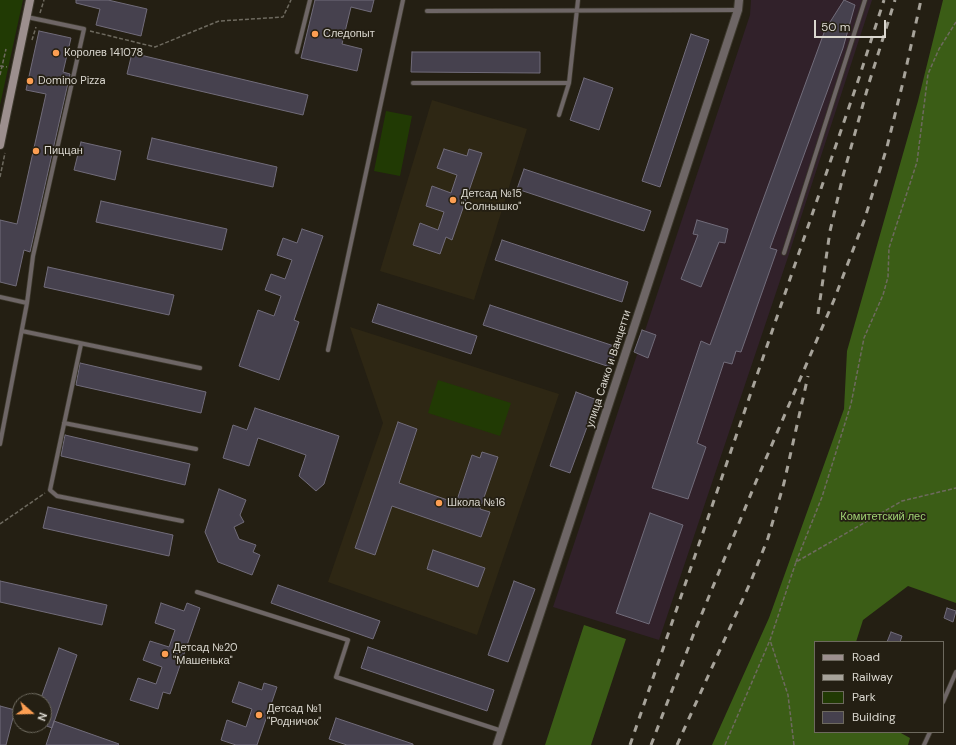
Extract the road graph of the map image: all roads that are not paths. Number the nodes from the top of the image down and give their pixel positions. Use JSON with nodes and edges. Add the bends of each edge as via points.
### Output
{"nodes":[{"id":1,"x":30,"y":0,"type":"edge"},
{"id":2,"x":310,"y":0,"type":"edge"},
{"id":3,"x":403,"y":0,"type":"edge"},
{"id":4,"x":578,"y":0,"type":"edge"},
{"id":5,"x":739,"y":0,"type":"edge"},
{"id":6,"x":865,"y":0,"type":"edge"},
{"id":7,"x":577,"y":10,"type":"junction"},
{"id":8,"x":738,"y":10,"type":"junction"},
{"id":9,"x":427,"y":11,"type":"dead end"},
{"id":10,"x":27,"y":17,"type":"junction"},
{"id":11,"x":298,"y":52,"type":"dead end"},
{"id":12,"x":413,"y":83,"type":"dead end"},
{"id":13,"x":569,"y":83,"type":"junction"},
{"id":14,"x":559,"y":115,"type":"dead end"},
{"id":15,"x":0,"y":145,"type":"edge"},
{"id":16,"x":784,"y":253,"type":"dead end"},
{"id":17,"x":0,"y":297,"type":"edge"},
{"id":18,"x":27,"y":303,"type":"junction"},
{"id":19,"x":22,"y":331,"type":"junction"},
{"id":20,"x":81,"y":344,"type":"junction"},
{"id":21,"x":328,"y":350,"type":"dead end"},
{"id":22,"x":200,"y":368,"type":"dead end"},
{"id":23,"x":64,"y":423,"type":"junction"},
{"id":24,"x":0,"y":444,"type":"edge"},
{"id":25,"x":196,"y":449,"type":"dead end"},
{"id":26,"x":182,"y":522,"type":"dead end"},
{"id":27,"x":197,"y":592,"type":"dead end"},
{"id":28,"x":956,"y":672,"type":"edge"},
{"id":29,"x":944,"y":700,"type":"edge"},
{"id":30,"x":502,"y":731,"type":"junction"},
{"id":31,"x":930,"y":733,"type":"edge"},
{"id":32,"x":497,"y":745,"type":"edge"},
{"id":33,"x":924,"y":745,"type":"edge"}],
"edges":[{"from":1,"to":10,"type":"main road"},
{"from":2,"to":11,"type":"lane"},
{"from":3,"to":21,"type":"lane"},
{"from":4,"to":7,"type":"lane"},
{"from":5,"to":8,"type":"street","name":"улица Сакко и Ванцетти"},
{"from":6,"to":16,"type":"lane"},
{"from":7,"to":8,"type":"lane"},
{"from":7,"to":9,"type":"lane"},
{"from":7,"to":13,"type":"lane"},
{"from":8,"to":30,"type":"street","name":"улица Сакко и Ванцетти"},
{"from":10,"to":15,"type":"main road"},
{"from":10,"to":18,"type":"lane","via":[[84,29],[33,256]]},
{"from":12,"to":13,"type":"lane"},
{"from":13,"to":14,"type":"lane"},
{"from":17,"to":18,"type":"lane"},
{"from":18,"to":19,"type":"lane"},
{"from":19,"to":20,"type":"lane"},
{"from":19,"to":24,"type":"lane"},
{"from":20,"to":22,"type":"lane"},
{"from":20,"to":23,"type":"lane"},
{"from":23,"to":25,"type":"lane"},
{"from":23,"to":26,"type":"lane","via":[[50,490],[57,496]]},
{"from":27,"to":30,"type":"lane","via":[[348,640],[336,677]]},
{"from":28,"to":29,"type":"lane"},
{"from":30,"to":32,"type":"street","name":"улица Сакко и Ванцетти"},
{"from":31,"to":33,"type":"lane"}]}
